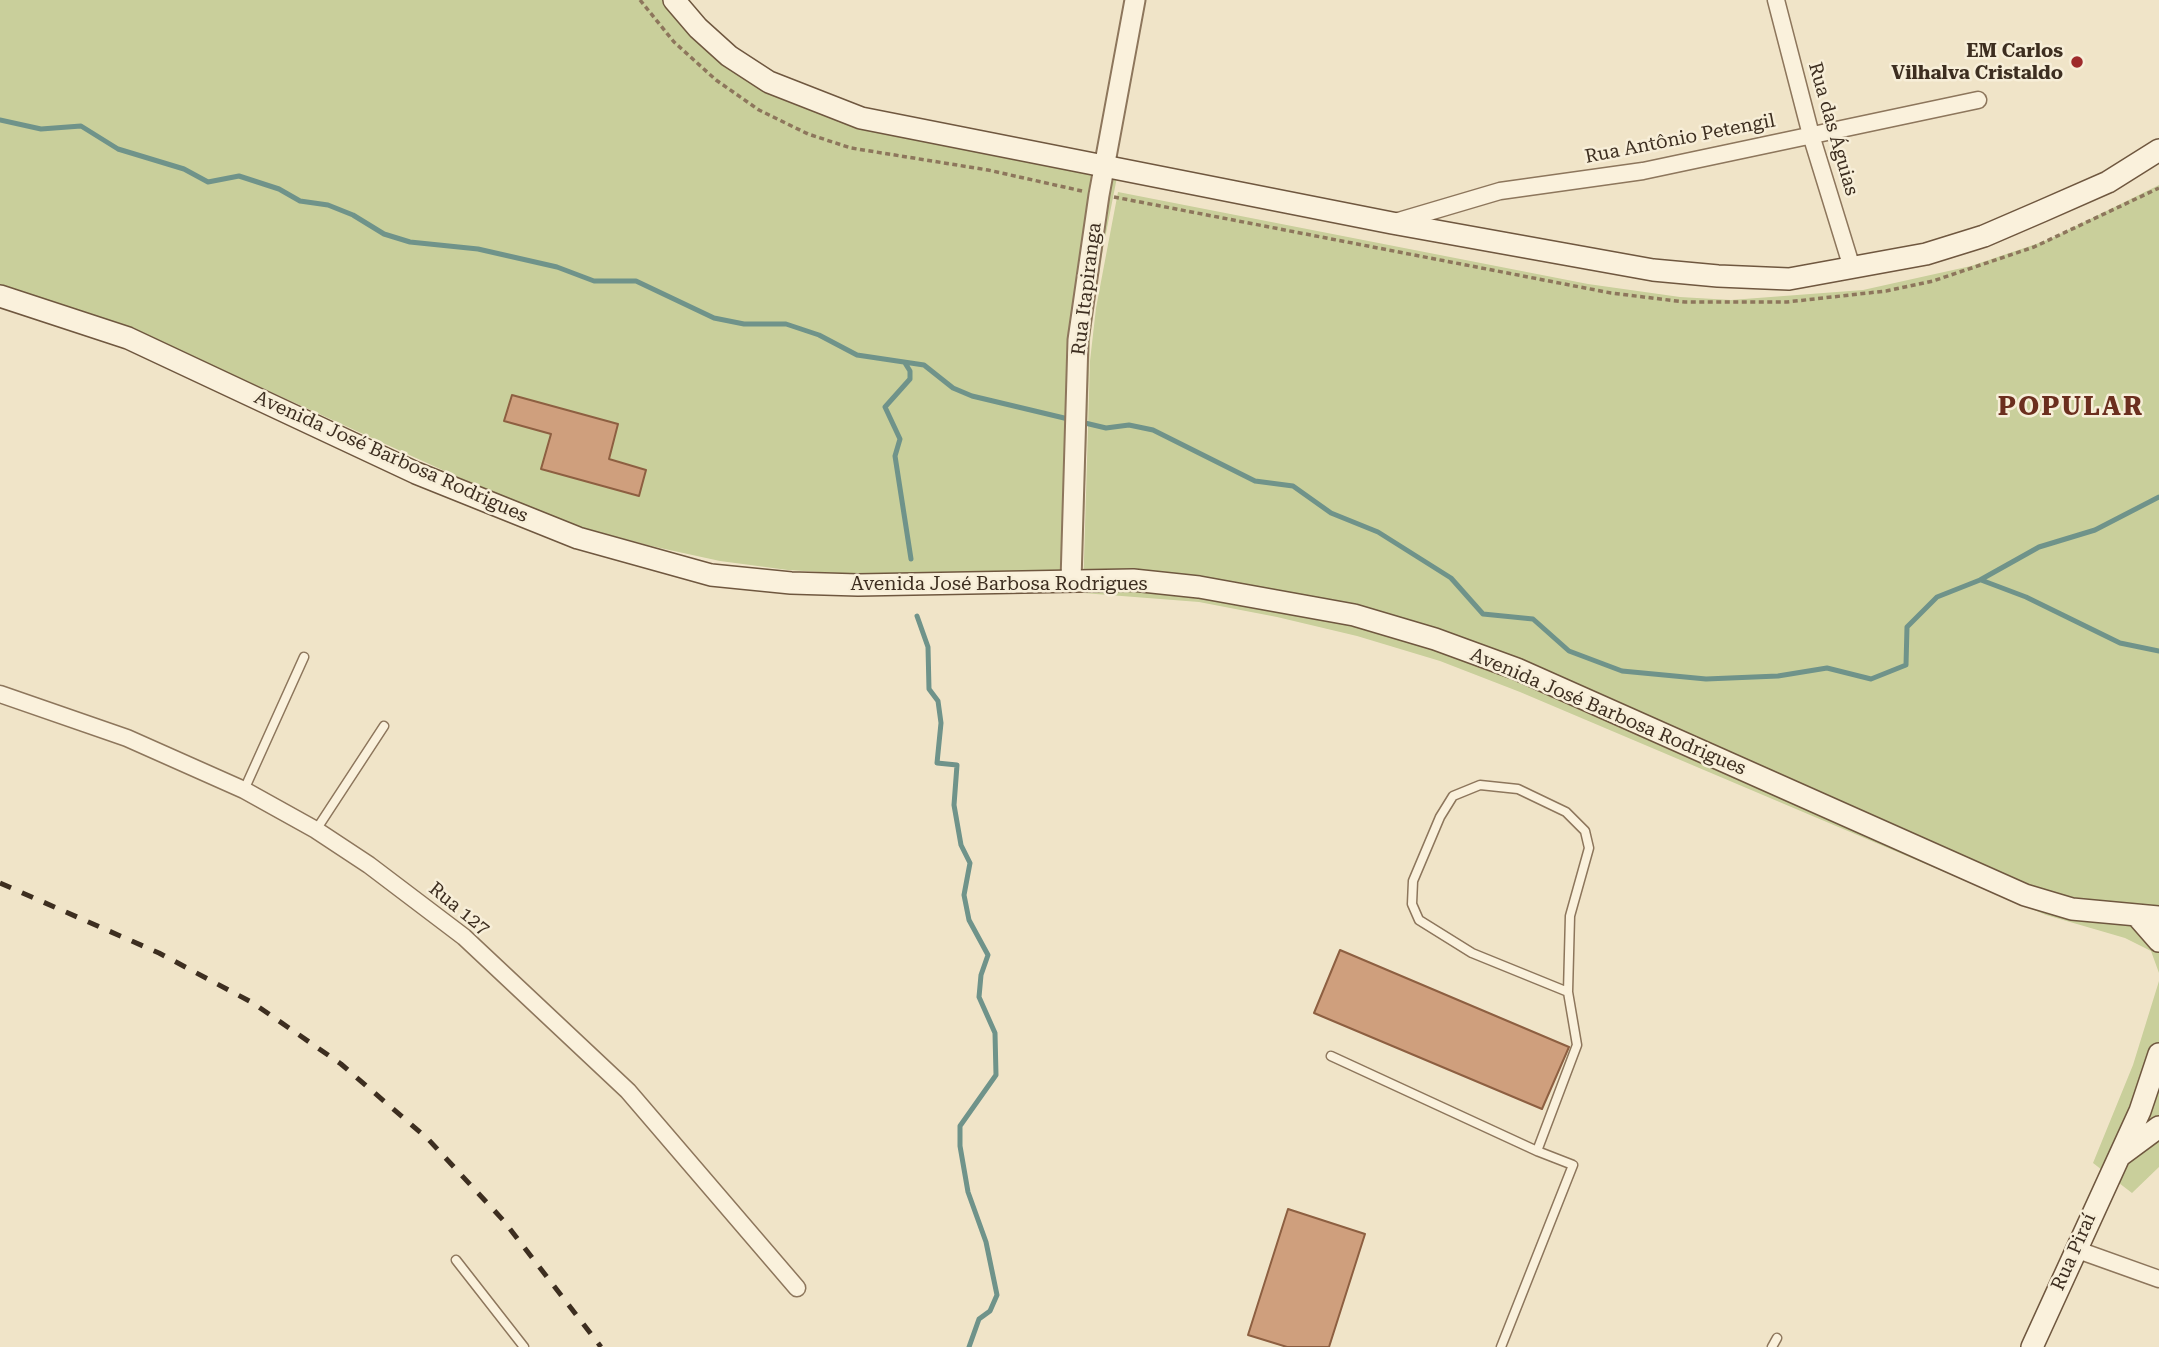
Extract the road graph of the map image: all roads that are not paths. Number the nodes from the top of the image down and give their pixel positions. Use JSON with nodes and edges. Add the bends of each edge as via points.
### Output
{"nodes":[{"id":1,"x":674,"y":0,"type":"edge"},
{"id":2,"x":1135,"y":0,"type":"edge"},
{"id":3,"x":1776,"y":0,"type":"edge"},
{"id":4,"x":1978,"y":100,"type":"dead end"},
{"id":5,"x":1811,"y":135,"type":"junction"},
{"id":6,"x":2159,"y":150,"type":"edge"},
{"id":7,"x":1105,"y":168,"type":"junction"},
{"id":8,"x":1392,"y":223,"type":"junction"},
{"id":9,"x":1852,"y":268,"type":"junction"},
{"id":10,"x":0,"y":296,"type":"edge"},
{"id":11,"x":1070,"y":581,"type":"junction"},
{"id":12,"x":304,"y":657,"type":"dead end"},
{"id":13,"x":0,"y":694,"type":"edge"},
{"id":14,"x":384,"y":726,"type":"dead end"},
{"id":15,"x":244,"y":790,"type":"junction"},
{"id":16,"x":316,"y":830,"type":"junction"},
{"id":17,"x":2149,"y":917,"type":"edge"},
{"id":18,"x":2159,"y":941,"type":"edge"},
{"id":19,"x":1568,"y":992,"type":"junction"},
{"id":20,"x":2159,"y":1054,"type":"edge"},
{"id":21,"x":1331,"y":1056,"type":"dead end"},
{"id":22,"x":2159,"y":1127,"type":"edge"},
{"id":23,"x":1537,"y":1151,"type":"junction"},
{"id":24,"x":2116,"y":1158,"type":"junction"},
{"id":25,"x":2075,"y":1249,"type":"junction"},
{"id":26,"x":456,"y":1260,"type":"dead end"},
{"id":27,"x":2159,"y":1279,"type":"edge"},
{"id":28,"x":797,"y":1288,"type":"dead end"},
{"id":29,"x":1777,"y":1338,"type":"dead end"},
{"id":30,"x":524,"y":1347,"type":"edge"},
{"id":31,"x":1501,"y":1347,"type":"edge"},
{"id":32,"x":1772,"y":1347,"type":"edge"},
{"id":33,"x":2032,"y":1347,"type":"edge"}],
"edges":[{"from":1,"to":7,"type":"main road","via":[[729,56],[769,82],[816,102],[912,130]]},
{"from":2,"to":7,"type":"street","name":"Rua Itapiranga"},
{"from":3,"to":5,"type":"street","name":"Rua das Águias"},
{"from":4,"to":5,"type":"street","name":"Rua Antônio Petengil"},
{"from":5,"to":8,"type":"street","name":"Rua Antônio Petengil","via":[[1643,171],[1500,191]]},
{"from":5,"to":9,"type":"street","name":"Rua das Águias"},
{"from":6,"to":9,"type":"main road","via":[[2108,182],[1984,236],[1926,254]]},
{"from":7,"to":8,"type":"main road"},
{"from":7,"to":11,"type":"street","name":"Rua Itapiranga","via":[[1080,327]]},
{"from":8,"to":9,"type":"main road","via":[[1653,270],[1789,279]]},
{"from":10,"to":11,"type":"main road","name":"Avenida José Barbosa Rodrigues","via":[[128,338],[493,506],[578,538],[711,575],[858,585]]},
{"from":11,"to":17,"type":"main road","name":"Avenida José Barbosa Rodrigues","via":[[1133,580],[1199,587],[1354,615],[1435,639],[1517,669],[2025,895],[2072,909]]},
{"from":12,"to":15,"type":"lane"},
{"from":13,"to":15,"type":"street","name":"Rua 127","via":[[127,738]]},
{"from":14,"to":16,"type":"lane"},
{"from":15,"to":16,"type":"street","name":"Rua 127"},
{"from":16,"to":28,"type":"street","name":"Rua 127","via":[[464,937],[619,1082]]},
{"from":17,"to":18,"type":"main road"},
{"from":19,"to":19,"type":"lane","via":[[1570,916],[1589,848],[1585,831],[1566,812],[1518,789],[1480,785],[1453,796],[1413,881],[1412,904],[1419,920],[1472,953]]},
{"from":19,"to":23,"type":"lane","via":[[1577,1045]]},
{"from":20,"to":24,"type":"main road","name":"Rua Piraí","via":[[2140,1111]]},
{"from":21,"to":23,"type":"lane"},
{"from":22,"to":24,"type":"main road","name":"Rua Piraí"},
{"from":23,"to":31,"type":"lane","via":[[1573,1165]]},
{"from":24,"to":25,"type":"main road","name":"Rua Piraí"},
{"from":25,"to":27,"type":"street"},
{"from":25,"to":33,"type":"main road","name":"Rua Piraí"},
{"from":26,"to":30,"type":"lane"},
{"from":29,"to":32,"type":"lane"}]}
